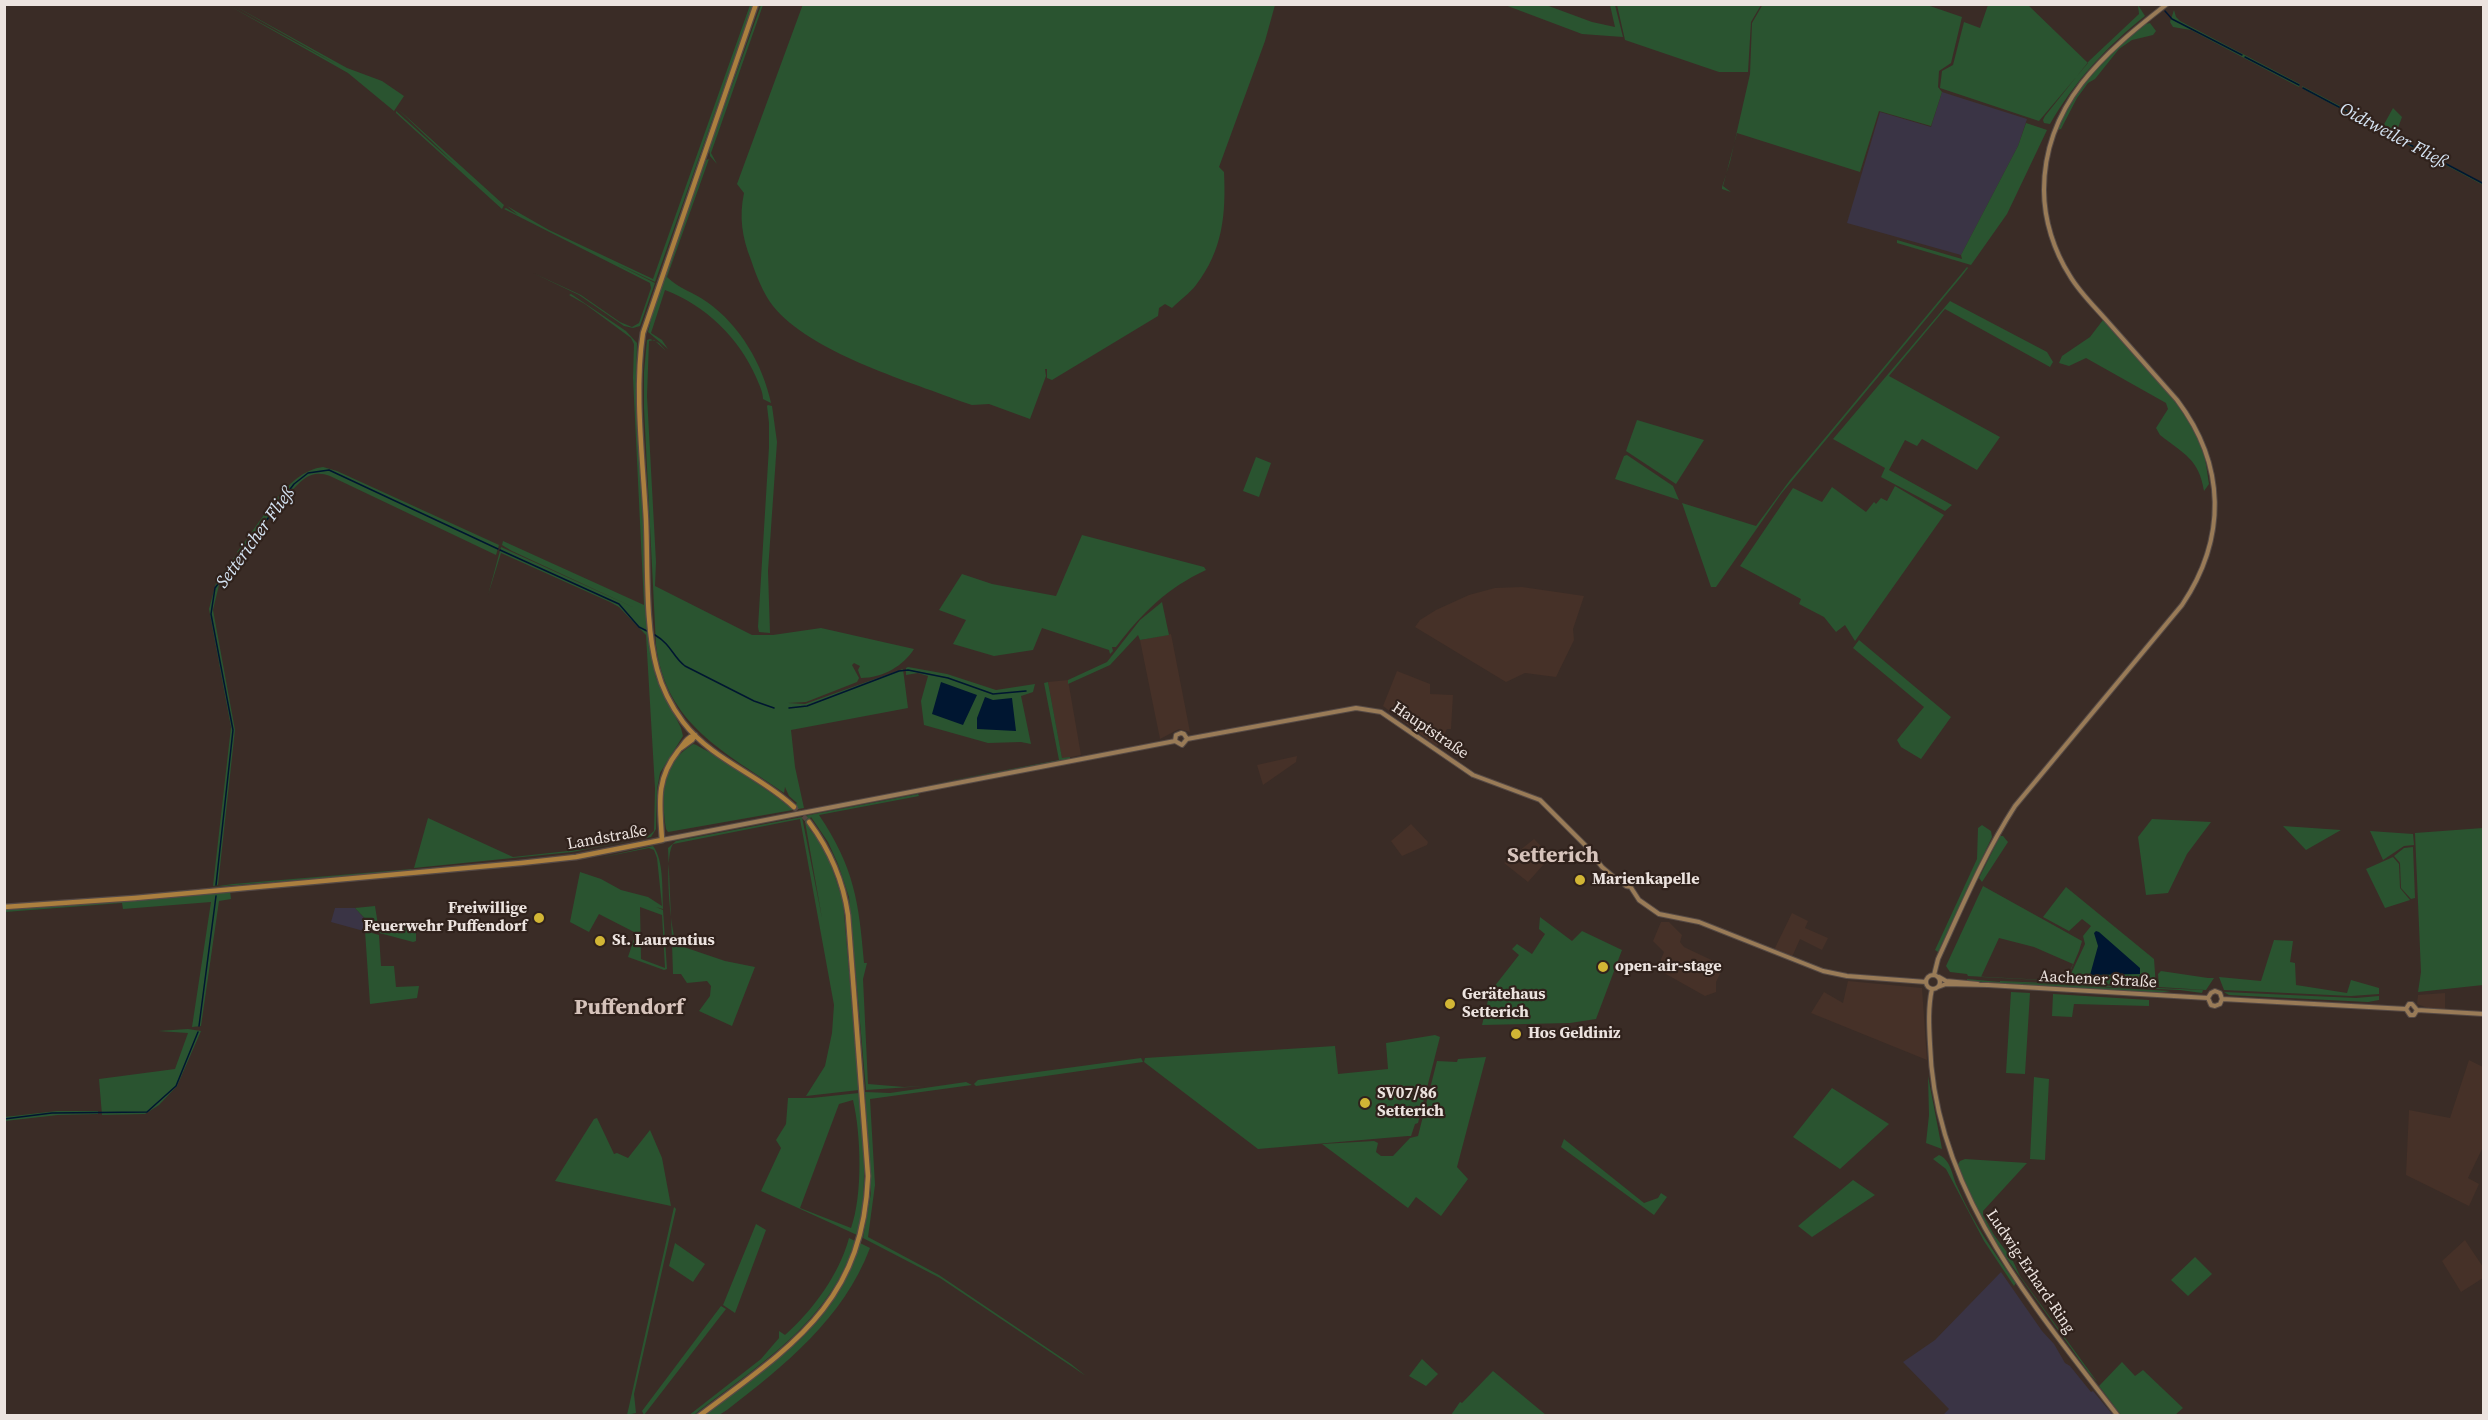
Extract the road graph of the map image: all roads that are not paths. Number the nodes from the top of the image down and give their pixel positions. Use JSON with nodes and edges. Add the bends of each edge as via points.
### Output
{"nodes":[{"id":1,"x":756,"y":4,"type":"edge"},
{"id":2,"x":2167,"y":4,"type":"edge"},
{"id":3,"x":684,"y":723,"type":"junction"},
{"id":4,"x":695,"y":735,"type":"junction"},
{"id":5,"x":1187,"y":739,"type":"junction"},
{"id":6,"x":1175,"y":741,"type":"junction"},
{"id":7,"x":687,"y":742,"type":"junction"},
{"id":8,"x":702,"y":742,"type":"junction"},
{"id":9,"x":794,"y":807,"type":"tunnel mouth"},
{"id":10,"x":809,"y":822,"type":"tunnel mouth"},
{"id":11,"x":662,"y":840,"type":"junction"},
{"id":12,"x":4,"y":907,"type":"edge"},
{"id":13,"x":1934,"y":975,"type":"junction"},
{"id":14,"x":1939,"y":977,"type":"junction"},
{"id":15,"x":1926,"y":982,"type":"junction"},
{"id":16,"x":1988,"y":985,"type":"junction"},
{"id":17,"x":1938,"y":987,"type":"junction"},
{"id":18,"x":1932,"y":989,"type":"junction"},
{"id":19,"x":2208,"y":998,"type":"junction"},
{"id":20,"x":2222,"y":999,"type":"junction"},
{"id":21,"x":2406,"y":1009,"type":"junction"},
{"id":22,"x":2417,"y":1010,"type":"junction"},
{"id":23,"x":2484,"y":1014,"type":"edge"},
{"id":24,"x":699,"y":1416,"type":"edge"},
{"id":25,"x":2118,"y":1416,"type":"edge"}],
"edges":[{"from":1,"to":3,"type":"main road","via":[[658,284],[641,346],[651,635],[661,681]]},
{"from":2,"to":13,"type":"main road","via":[[2107,54],[2068,102],[2049,144],[2044,198],[2053,240],[2070,277],[2192,419],[2211,464],[2215,516],[2212,542],[2196,583],[2182,605],[2024,793],[1999,830],[1952,927]]},
{"from":3,"to":4,"type":"main road"},
{"from":3,"to":7,"type":"main road"},
{"from":4,"to":7,"type":"main road"},
{"from":4,"to":8,"type":"main road"},
{"from":5,"to":6,"type":"main road","via":[[1182,745]]},
{"from":5,"to":6,"type":"main road","via":[[1180,733]]},
{"from":5,"to":15,"type":"main road","name":"Hauptstraße","via":[[1356,708],[1377,710],[1473,775],[1540,800],[1602,867],[1615,878],[1631,879],[1630,886],[1639,900],[1663,915],[1699,922],[1823,971]]},
{"from":6,"to":11,"type":"main road"},
{"from":7,"to":8,"type":"main road"},
{"from":7,"to":11,"type":"main road","via":[[670,761],[661,781]]},
{"from":8,"to":9,"type":"main road"},
{"from":10,"to":24,"type":"main road","via":[[835,866],[846,903],[866,1135],[865,1214],[850,1265],[820,1315],[780,1354]]},
{"from":11,"to":12,"type":"main road","name":"Landstraße","via":[[556,859]]},
{"from":13,"to":14,"type":"main road"},
{"from":13,"to":15,"type":"main road"},
{"from":14,"to":16,"type":"main road","name":"Aachener Straße"},
{"from":14,"to":17,"type":"main road"},
{"from":15,"to":18,"type":"main road"},
{"from":16,"to":17,"type":"main road","name":"Aachener Straße"},
{"from":16,"to":19,"type":"main road","name":"Aachener Straße"},
{"from":17,"to":18,"type":"main road"},
{"from":18,"to":25,"type":"main road","name":"Ludwig-Erhard-Ring","via":[[1932,1078],[1947,1144],[1966,1194],[2007,1264]]},
{"from":19,"to":20,"type":"main road","via":[[2215,991]]},
{"from":19,"to":20,"type":"main road","via":[[2216,1006]]},
{"from":20,"to":21,"type":"main road"},
{"from":21,"to":22,"type":"main road","via":[[2412,1004]]},
{"from":21,"to":22,"type":"main road","via":[[2410,1015]]},
{"from":22,"to":23,"type":"main road"}]}
